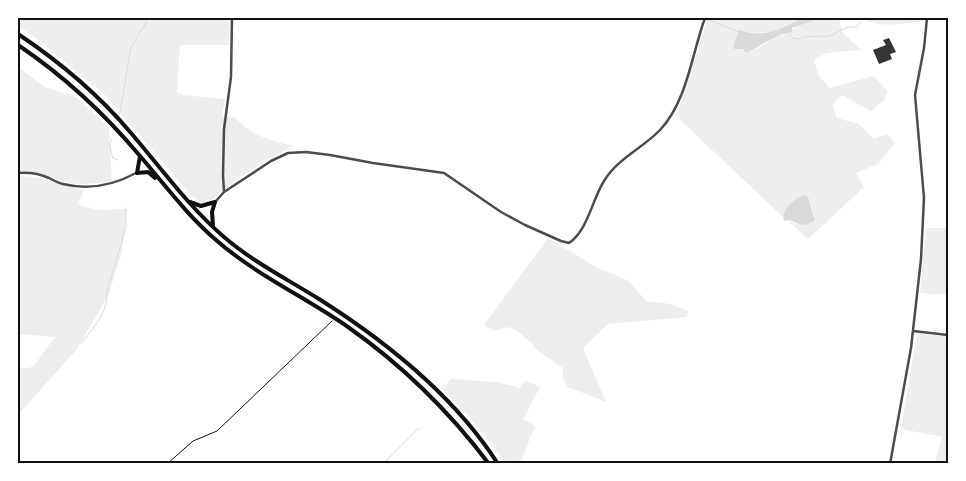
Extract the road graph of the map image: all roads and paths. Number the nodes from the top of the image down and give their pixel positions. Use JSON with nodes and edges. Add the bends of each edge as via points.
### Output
{"nodes":[{"id":1,"x":232,"y":18,"type":"edge"},
{"id":2,"x":705,"y":18,"type":"edge"},
{"id":3,"x":927,"y":18,"type":"edge"},
{"id":4,"x":18,"y":34,"type":"edge"},
{"id":5,"x":18,"y":45,"type":"edge"},
{"id":6,"x":140,"y":156,"type":"junction"},
{"id":7,"x":18,"y":173,"type":"edge"},
{"id":8,"x":137,"y":173,"type":"junction"},
{"id":9,"x":159,"y":180,"type":"junction"},
{"id":10,"x":224,"y":192,"type":"junction"},
{"id":11,"x":186,"y":200,"type":"junction"},
{"id":12,"x":215,"y":202,"type":"junction"},
{"id":13,"x":213,"y":227,"type":"junction"},
{"id":14,"x":335,"y":318,"type":"junction"},
{"id":15,"x":913,"y":330,"type":"junction"},
{"id":16,"x":948,"y":335,"type":"edge"},
{"id":17,"x":167,"y":464,"type":"edge"},
{"id":18,"x":488,"y":464,"type":"edge"},
{"id":19,"x":498,"y":464,"type":"edge"},
{"id":20,"x":890,"y":464,"type":"edge"}],
"edges":[{"from":1,"to":10,"type":"street","via":[[231,77],[224,129]]},
{"from":2,"to":10,"type":"street","via":[[675,109],[661,130],[616,165],[604,180],[578,235],[569,243],[501,212],[444,173],[330,155],[288,153],[270,161]]},
{"from":3,"to":15,"type":"street","via":[[914,95],[924,205]]},
{"from":4,"to":11,"type":"highway","via":[[98,96]]},
{"from":5,"to":6,"type":"highway","via":[[76,89]]},
{"from":6,"to":8,"type":"highway"},
{"from":6,"to":9,"type":"highway"},
{"from":7,"to":8,"type":"street","via":[[30,172],[63,184],[90,186],[110,184]]},
{"from":8,"to":9,"type":"highway","via":[[148,172]]},
{"from":9,"to":14,"type":"highway","via":[[190,216],[232,253]]},
{"from":10,"to":12,"type":"street"},
{"from":11,"to":12,"type":"highway","via":[[202,206]]},
{"from":11,"to":13,"type":"highway"},
{"from":12,"to":13,"type":"highway"},
{"from":13,"to":19,"type":"highway","via":[[243,253],[319,299],[401,357],[464,419]]},
{"from":14,"to":17,"type":"path","via":[[217,430],[193,441]]},
{"from":14,"to":18,"type":"highway","via":[[433,398]]},
{"from":15,"to":16,"type":"street"},
{"from":15,"to":20,"type":"street"}]}
